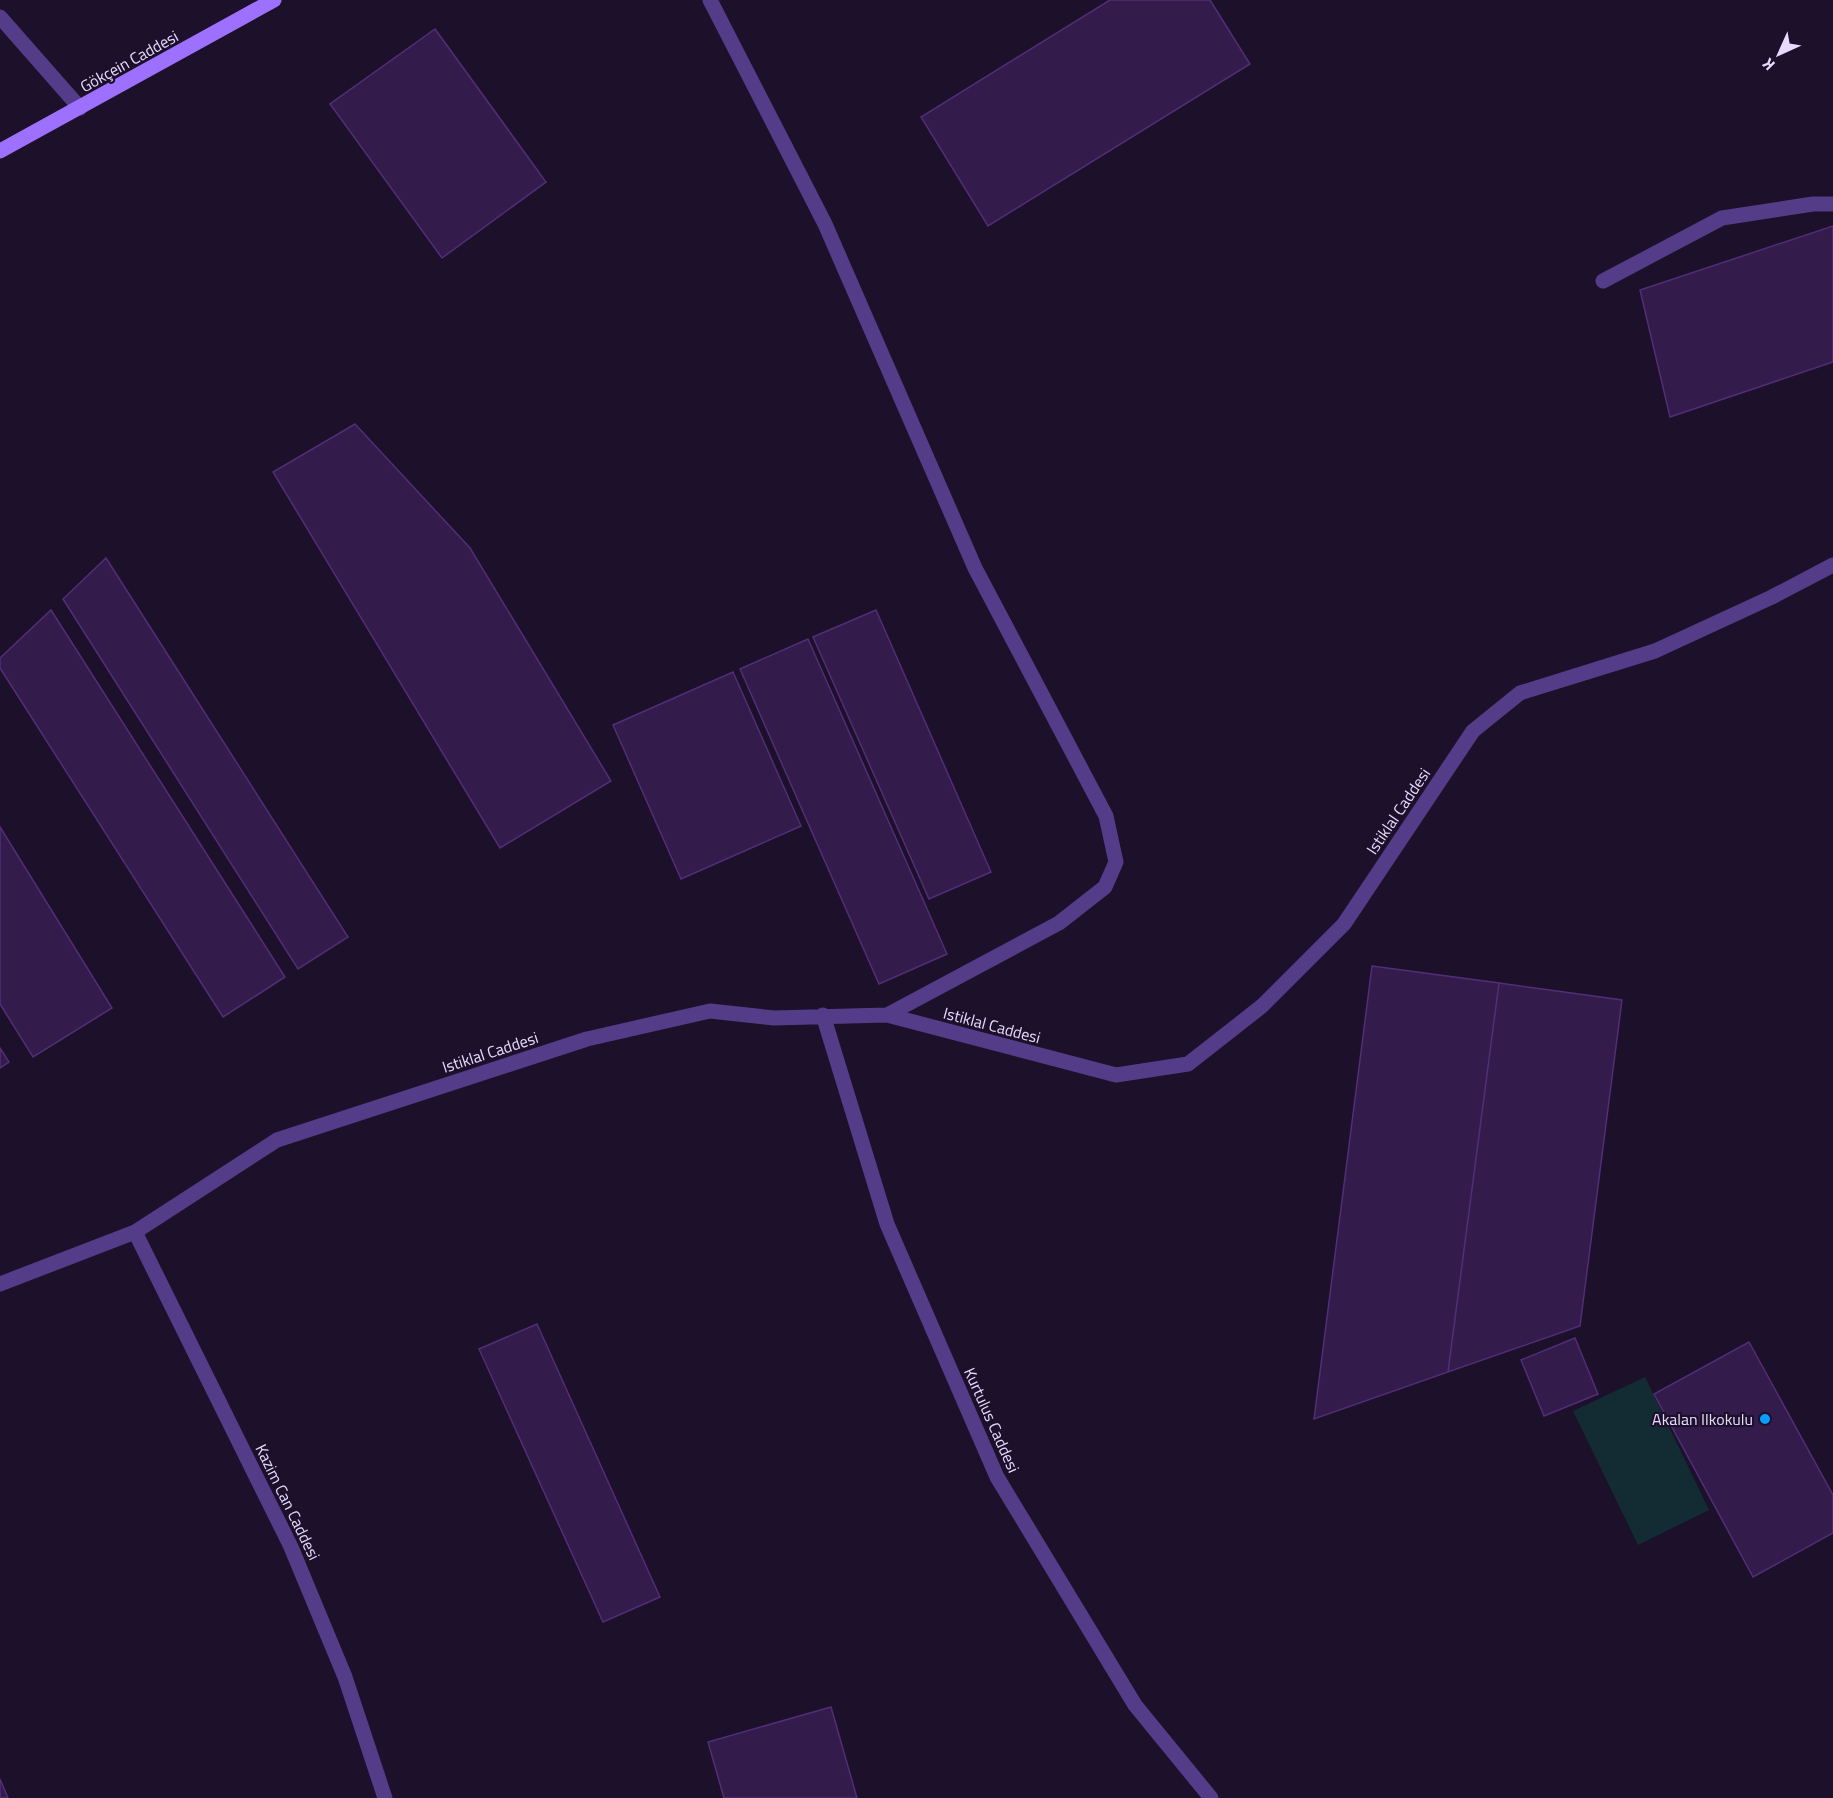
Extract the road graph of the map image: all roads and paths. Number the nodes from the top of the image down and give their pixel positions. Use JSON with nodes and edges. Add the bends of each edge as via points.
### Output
{"nodes":[{"id":1,"x":274,"y":0,"type":"edge"},
{"id":2,"x":710,"y":0,"type":"edge"},
{"id":3,"x":0,"y":17,"type":"edge"},
{"id":4,"x":80,"y":108,"type":"junction"},
{"id":5,"x":0,"y":151,"type":"edge"},
{"id":6,"x":1833,"y":204,"type":"edge"},
{"id":7,"x":1603,"y":281,"type":"dead end"},
{"id":8,"x":1833,"y":565,"type":"edge"},
{"id":9,"x":823,"y":1015,"type":"junction"},
{"id":10,"x":887,"y":1015,"type":"junction"},
{"id":11,"x":135,"y":1232,"type":"junction"},
{"id":12,"x":0,"y":1284,"type":"edge"},
{"id":13,"x":385,"y":1798,"type":"edge"},
{"id":14,"x":1210,"y":1798,"type":"edge"}],
"edges":[{"from":1,"to":4,"type":"street","name":"Gökçein Caddesi"},
{"from":2,"to":10,"type":"street","via":[[825,224],[975,568],[1106,816],[1116,862],[1105,887],[1059,923]]},
{"from":3,"to":4,"type":"street"},
{"from":4,"to":5,"type":"street","name":"Gökçein Caddesi"},
{"from":6,"to":7,"type":"street","via":[[1722,218]]},
{"from":8,"to":10,"type":"street","name":"Istiklal Caddesi","via":[[1655,651],[1520,693],[1473,730],[1344,924],[1262,1006],[1188,1064],[1116,1075]]},
{"from":9,"to":10,"type":"street","name":"Istiklal Caddesi"},
{"from":9,"to":11,"type":"street","name":"Istiklal Caddesi","via":[[774,1018],[710,1011],[587,1039],[277,1140]]},
{"from":9,"to":14,"type":"street","name":"Kurtulus Caddesi","via":[[887,1224],[996,1477],[1135,1705]]},
{"from":11,"to":12,"type":"street","name":"Istiklal Caddesi"},
{"from":11,"to":13,"type":"street","name":"Kazim Can Caddesi","via":[[291,1547],[345,1677]]}]}
